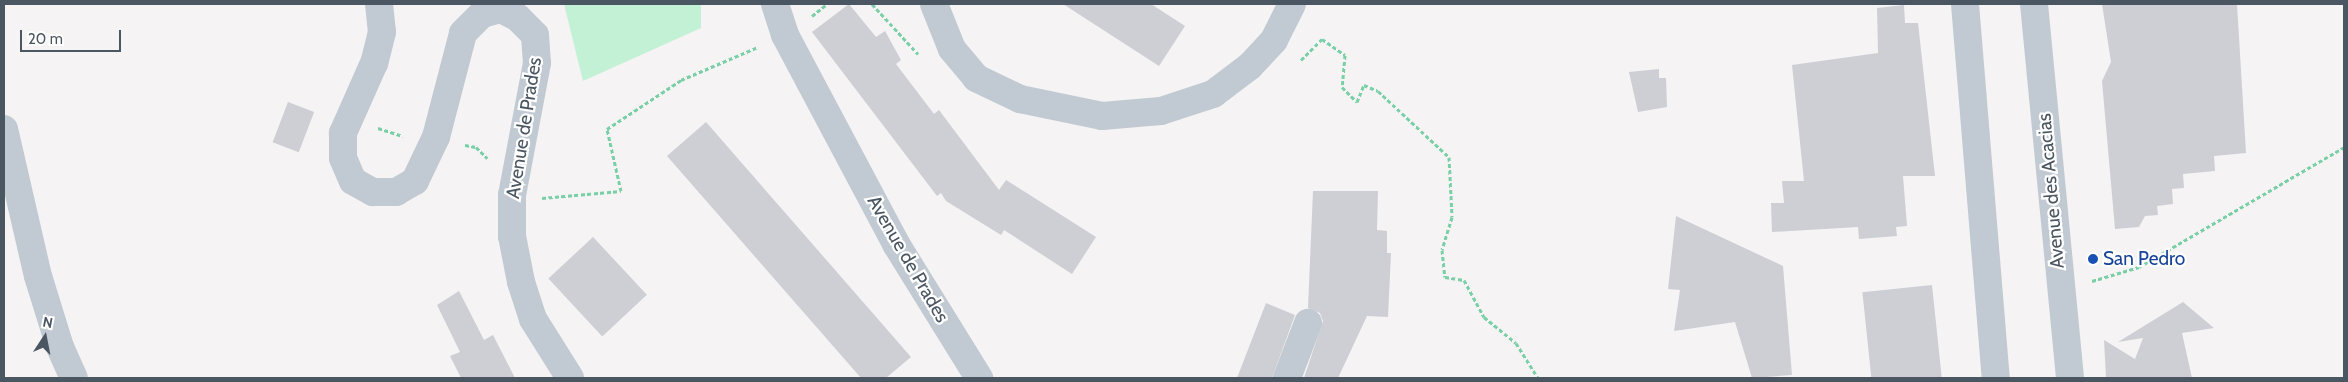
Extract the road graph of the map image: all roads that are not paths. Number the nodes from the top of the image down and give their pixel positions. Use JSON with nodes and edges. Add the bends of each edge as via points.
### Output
{"nodes":[{"id":1,"x":379,"y":4,"type":"edge"},
{"id":2,"x":776,"y":4,"type":"edge"},
{"id":3,"x":934,"y":4,"type":"edge"},
{"id":4,"x":1292,"y":4,"type":"edge"},
{"id":5,"x":1966,"y":4,"type":"edge"},
{"id":6,"x":2034,"y":4,"type":"edge"},
{"id":7,"x":4,"y":129,"type":"edge"},
{"id":8,"x":1308,"y":323,"type":"dead end"},
{"id":9,"x":74,"y":378,"type":"edge"},
{"id":10,"x":570,"y":378,"type":"edge"},
{"id":11,"x":979,"y":378,"type":"edge"},
{"id":12,"x":1287,"y":378,"type":"edge"},
{"id":13,"x":1996,"y":378,"type":"edge"},
{"id":14,"x":2070,"y":378,"type":"edge"}],
"edges":[{"from":1,"to":10,"type":"street","name":"Avenue de Prades","via":[[382,32],[374,63],[343,133],[343,158],[353,181],[374,192],[396,192],[415,181],[436,137],[463,33],[482,14],[501,9],[517,17],[534,35],[537,63],[512,194],[512,236],[520,282],[533,319]]},
{"from":2,"to":11,"type":"street","name":"Avenue de Prades","via":[[786,35],[896,244]]},
{"from":3,"to":4,"type":"street","via":[[952,49],[976,78],[1020,99],[1102,116],[1161,110],[1213,94],[1250,66],[1274,40]]},
{"from":5,"to":13,"type":"street"},
{"from":6,"to":14,"type":"street","name":"Avenue des Acacias"},
{"from":7,"to":9,"type":"street","via":[[38,276],[60,347]]},
{"from":8,"to":12,"type":"street"}]}
